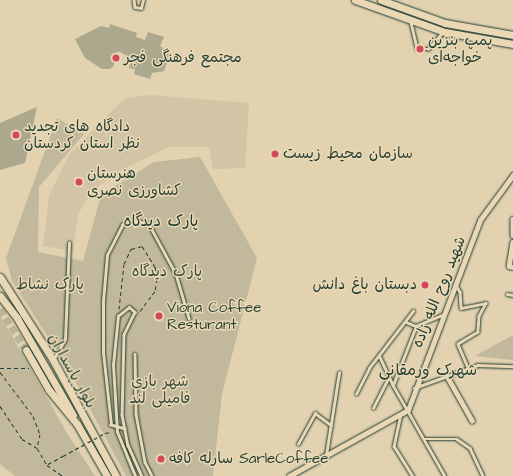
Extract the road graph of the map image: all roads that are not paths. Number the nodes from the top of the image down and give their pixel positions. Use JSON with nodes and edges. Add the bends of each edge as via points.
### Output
{"nodes":[{"id":1,"x":134,"y":0,"type":"edge"},
{"id":2,"x":143,"y":0,"type":"edge"},
{"id":3,"x":355,"y":0,"type":"edge"},
{"id":4,"x":381,"y":0,"type":"edge"},
{"id":5,"x":366,"y":2,"type":"edge"},
{"id":6,"x":410,"y":20,"type":"junction"},
{"id":7,"x":445,"y":32,"type":"junction"},
{"id":8,"x":513,"y":35,"type":"edge"},
{"id":9,"x":513,"y":44,"type":"edge"},
{"id":10,"x":513,"y":175,"type":"edge"},
{"id":11,"x":513,"y":219,"type":"edge"},
{"id":12,"x":513,"y":235,"type":"edge"},
{"id":13,"x":513,"y":242,"type":"edge"},
{"id":14,"x":69,"y":243,"type":"dead end"},
{"id":15,"x":511,"y":267,"type":"edge"},
{"id":16,"x":0,"y":277,"type":"edge"},
{"id":17,"x":0,"y":282,"type":"edge"},
{"id":18,"x":455,"y":284,"type":"junction"},
{"id":19,"x":6,"y":288,"type":"junction"},
{"id":20,"x":507,"y":294,"type":"dead end"},
{"id":21,"x":513,"y":295,"type":"edge"},
{"id":22,"x":0,"y":296,"type":"edge"},
{"id":23,"x":413,"y":311,"type":"dead end"},
{"id":24,"x":442,"y":316,"type":"junction"},
{"id":25,"x":189,"y":318,"type":"dead end"},
{"id":26,"x":406,"y":322,"type":"junction"},
{"id":27,"x":416,"y":326,"type":"junction"},
{"id":28,"x":26,"y":350,"type":"tunnel mouth"},
{"id":29,"x":135,"y":354,"type":"dead end"},
{"id":30,"x":380,"y":357,"type":"junction"},
{"id":31,"x":53,"y":360,"type":"junction"},
{"id":32,"x":513,"y":366,"type":"edge"},
{"id":33,"x":468,"y":368,"type":"junction"},
{"id":34,"x":339,"y":373,"type":"dead end"},
{"id":35,"x":447,"y":376,"type":"junction"},
{"id":36,"x":389,"y":377,"type":"junction"},
{"id":37,"x":392,"y":385,"type":"junction"},
{"id":38,"x":414,"y":388,"type":"junction"},
{"id":39,"x":356,"y":394,"type":"dead end"},
{"id":40,"x":373,"y":408,"type":"dead end"},
{"id":41,"x":408,"y":410,"type":"junction"},
{"id":42,"x":402,"y":414,"type":"junction"},
{"id":43,"x":472,"y":420,"type":"dead end"},
{"id":44,"x":77,"y":424,"type":"junction"},
{"id":45,"x":331,"y":425,"type":"junction"},
{"id":46,"x":125,"y":429,"type":"junction"},
{"id":47,"x":117,"y":431,"type":"junction"},
{"id":48,"x":424,"y":438,"type":"junction"},
{"id":49,"x":298,"y":444,"type":"dead end"},
{"id":50,"x":326,"y":456,"type":"junction"},
{"id":51,"x":107,"y":476,"type":"edge"},
{"id":52,"x":116,"y":476,"type":"edge"},
{"id":53,"x":135,"y":476,"type":"edge"},
{"id":54,"x":142,"y":476,"type":"edge"},
{"id":55,"x":152,"y":476,"type":"edge"},
{"id":56,"x":289,"y":476,"type":"edge"},
{"id":57,"x":413,"y":476,"type":"edge"},
{"id":58,"x":445,"y":476,"type":"edge"},
{"id":59,"x":483,"y":476,"type":"edge"}],
"edges":[{"from":1,"to":2,"type":"lane","via":[[135,7],[141,8]]},
{"from":3,"to":5,"type":"main road"},
{"from":4,"to":8,"type":"main road","via":[[445,23]]},
{"from":5,"to":6,"type":"main road"},
{"from":6,"to":7,"type":"main road"},
{"from":6,"to":7,"type":"lane","via":[[420,50],[428,49]]},
{"from":7,"to":9,"type":"main road"},
{"from":10,"to":18,"type":"street","name":"شهید روح الله زاده","via":[[480,220]]},
{"from":11,"to":12,"type":"street"},
{"from":13,"to":15,"type":"street"},
{"from":14,"to":31,"type":"lane","via":[[65,339]]},
{"from":16,"to":19,"type":"main road"},
{"from":17,"to":19,"type":"main road","name":"بلوار پاسداران"},
{"from":18,"to":24,"type":"street","name":"شهید روح الله زاده"},
{"from":18,"to":33,"type":"lane","via":[[460,292],[461,308],[486,303],[479,316],[478,332],[458,344]]},
{"from":19,"to":31,"type":"main road","name":"بلوار پاسداران"},
{"from":20,"to":21,"type":"lane"},
{"from":22,"to":44,"type":"main road","name":"بلوار پاسداران","via":[[17,318]]},
{"from":23,"to":26,"type":"lane"},
{"from":24,"to":27,"type":"lane"},
{"from":24,"to":38,"type":"street","name":"شهید روح الله زاده"},
{"from":25,"to":47,"type":"lane","via":[[176,274],[149,224],[133,220],[122,225],[107,255],[103,301],[109,414],[111,425]]},
{"from":26,"to":27,"type":"lane"},
{"from":26,"to":30,"type":"lane"},
{"from":27,"to":37,"type":"lane"},
{"from":28,"to":44,"type":"main road"},
{"from":29,"to":55,"type":"lane","via":[[136,414],[145,462]]},
{"from":30,"to":36,"type":"lane"},
{"from":30,"to":39,"type":"lane","via":[[368,368]]},
{"from":31,"to":52,"type":"main road","name":"بلوار پاسداران"},
{"from":32,"to":33,"type":"lane"},
{"from":33,"to":35,"type":"lane"},
{"from":34,"to":45,"type":"lane"},
{"from":35,"to":38,"type":"lane"},
{"from":35,"to":43,"type":"street"},
{"from":36,"to":37,"type":"lane"},
{"from":36,"to":40,"type":"lane"},
{"from":37,"to":41,"type":"lane"},
{"from":38,"to":41,"type":"street","name":"شهید روح الله زاده"},
{"from":41,"to":42,"type":"street"},
{"from":41,"to":48,"type":"lane"},
{"from":42,"to":50,"type":"street"},
{"from":42,"to":57,"type":"lane","via":[[394,446]]},
{"from":44,"to":51,"type":"main road","name":"بلوار پاسداران"},
{"from":45,"to":49,"type":"lane","via":[[315,413]]},
{"from":45,"to":50,"type":"lane"},
{"from":46,"to":47,"type":"lane"},
{"from":46,"to":47,"type":"lane","via":[[122,415],[124,335],[135,318],[135,312],[129,307],[118,316],[113,365]]},
{"from":46,"to":54,"type":"lane"},
{"from":47,"to":53,"type":"lane"},
{"from":48,"to":58,"type":"lane"},
{"from":48,"to":59,"type":"lane","via":[[457,439],[470,448]]},
{"from":50,"to":56,"type":"street"}]}
